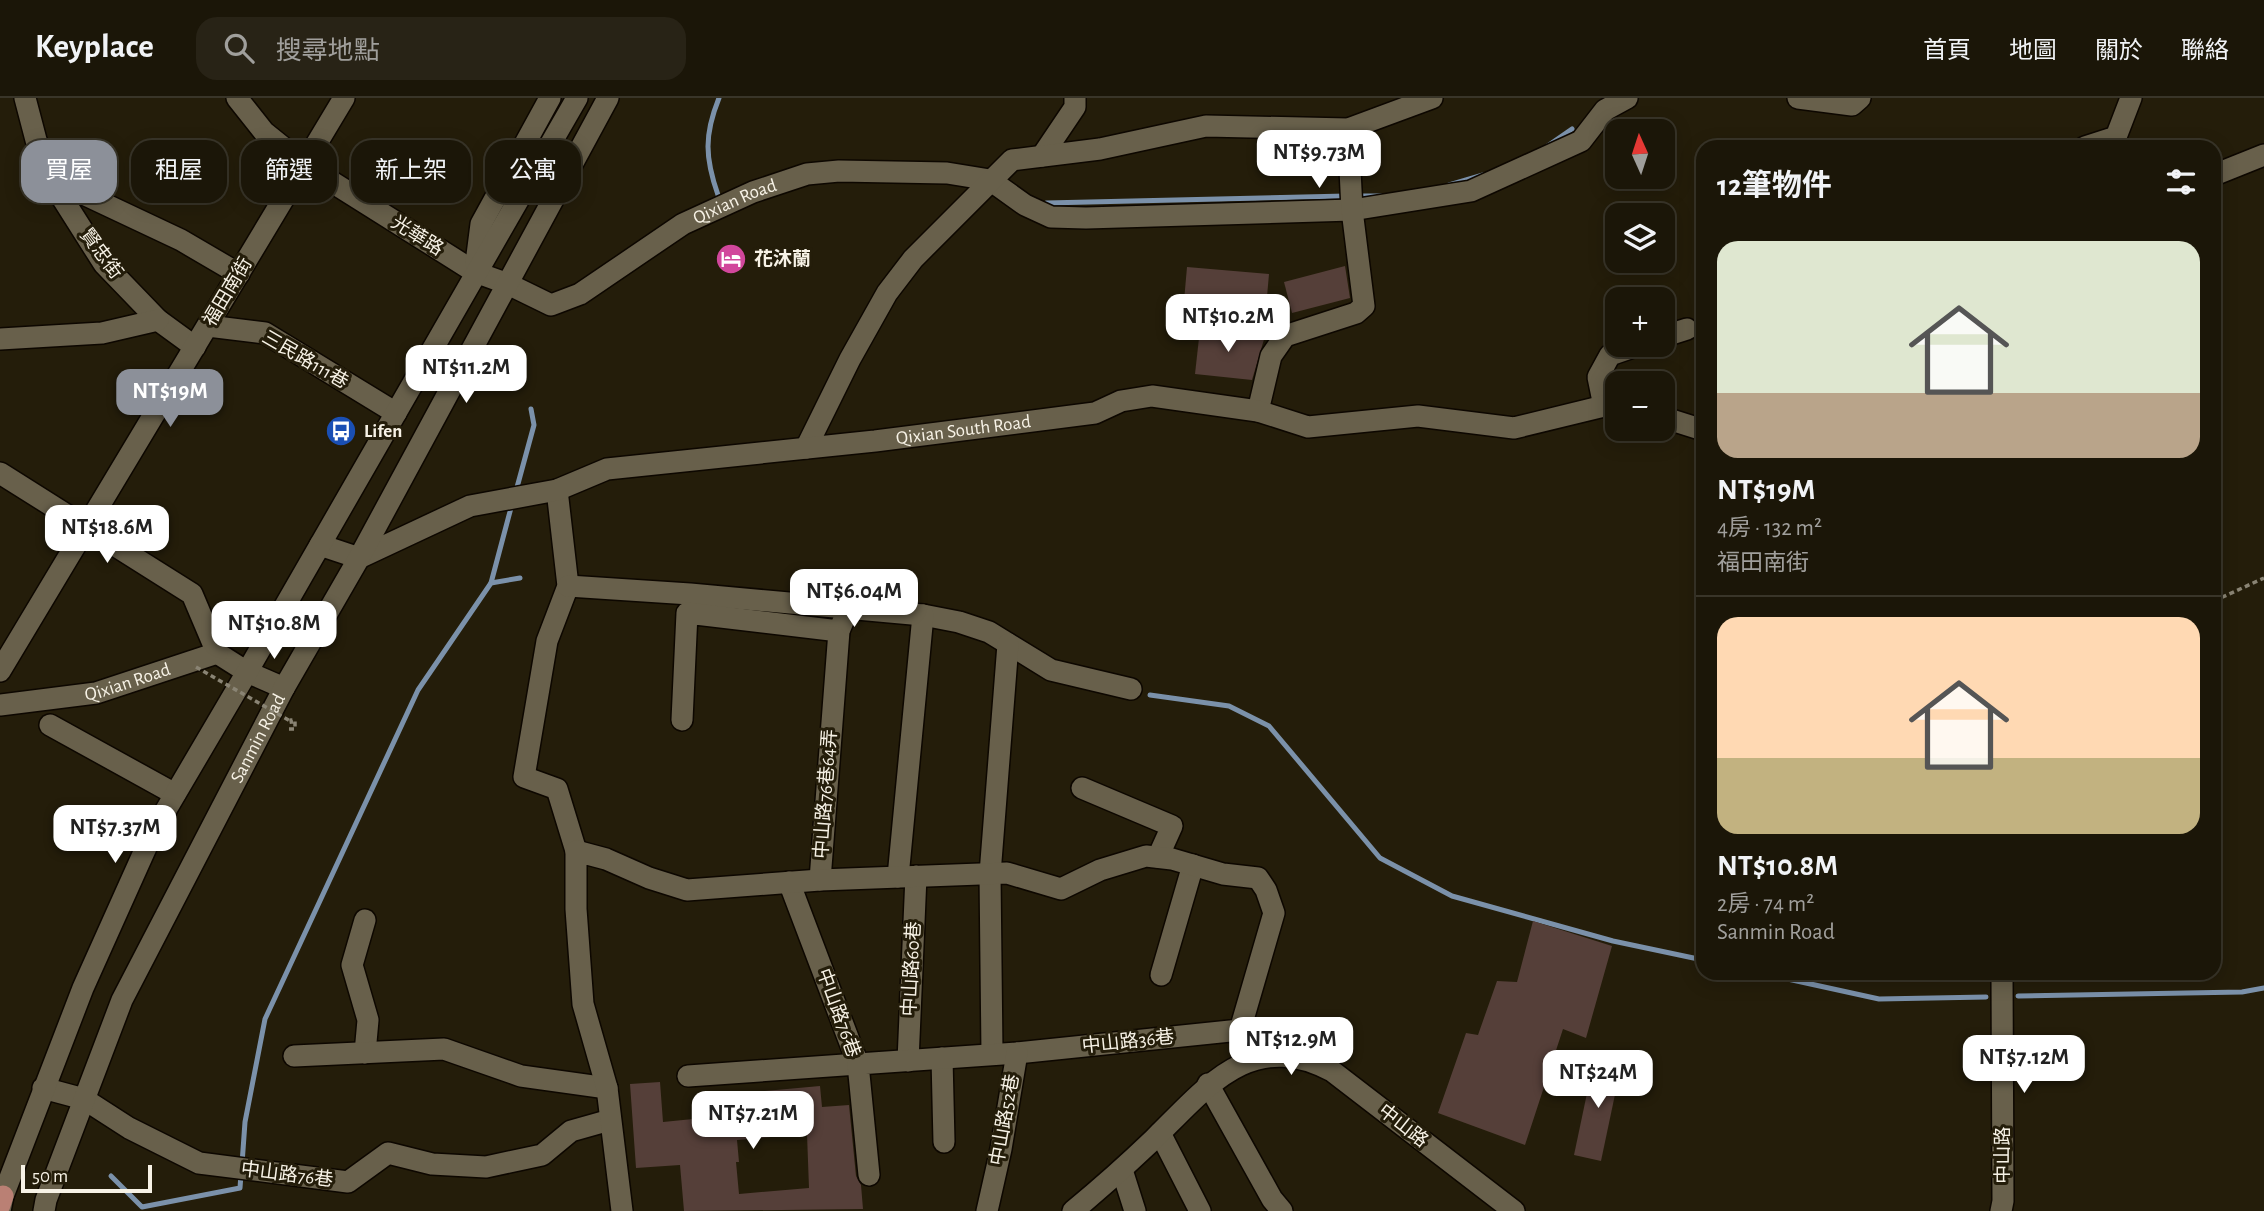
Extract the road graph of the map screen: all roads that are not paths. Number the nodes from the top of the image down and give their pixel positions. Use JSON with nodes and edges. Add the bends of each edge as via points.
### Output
{"nodes":[{"id":1,"x":25,"y":98,"type":"edge"},
{"id":2,"x":237,"y":98,"type":"edge"},
{"id":3,"x":344,"y":98,"type":"edge"},
{"id":4,"x":550,"y":98,"type":"edge"},
{"id":5,"x":577,"y":98,"type":"edge"},
{"id":6,"x":608,"y":98,"type":"edge"},
{"id":7,"x":1075,"y":98,"type":"edge"},
{"id":8,"x":1432,"y":98,"type":"edge"},
{"id":9,"x":1627,"y":98,"type":"edge"},
{"id":10,"x":1798,"y":98,"type":"edge"},
{"id":11,"x":2131,"y":98,"type":"edge"},
{"id":12,"x":1856,"y":101,"type":"edge"},
{"id":13,"x":1348,"y":129,"type":"junction"},
{"id":14,"x":274,"y":140,"type":"edge"},
{"id":15,"x":320,"y":140,"type":"edge"},
{"id":16,"x":2107,"y":140,"type":"edge"},
{"id":17,"x":2264,"y":155,"type":"edge"},
{"id":18,"x":1042,"y":156,"type":"junction"},
{"id":19,"x":2221,"y":172,"type":"edge"},
{"id":20,"x":990,"y":180,"type":"junction"},
{"id":21,"x":337,"y":185,"type":"edge"},
{"id":22,"x":102,"y":203,"type":"edge"},
{"id":23,"x":282,"y":203,"type":"edge"},
{"id":24,"x":1352,"y":210,"type":"junction"},
{"id":25,"x":475,"y":272,"type":"junction"},
{"id":26,"x":239,"y":274,"type":"junction"},
{"id":27,"x":508,"y":284,"type":"junction"},
{"id":28,"x":158,"y":320,"type":"junction"},
{"id":29,"x":208,"y":326,"type":"junction"},
{"id":30,"x":1687,"y":328,"type":"dead end"},
{"id":31,"x":1675,"y":332,"type":"edge"},
{"id":32,"x":0,"y":339,"type":"edge"},
{"id":33,"x":195,"y":347,"type":"junction"},
{"id":34,"x":1610,"y":357,"type":"edge"},
{"id":35,"x":1605,"y":394,"type":"edge"},
{"id":36,"x":1605,"y":408,"type":"edge"},
{"id":37,"x":1258,"y":411,"type":"junction"},
{"id":38,"x":396,"y":413,"type":"junction"},
{"id":39,"x":1675,"y":421,"type":"edge"},
{"id":40,"x":1696,"y":428,"type":"edge"},
{"id":41,"x":806,"y":448,"type":"junction"},
{"id":42,"x":0,"y":474,"type":"edge"},
{"id":43,"x":557,"y":490,"type":"junction"},
{"id":44,"x":87,"y":527,"type":"junction"},
{"id":45,"x":320,"y":545,"type":"junction"},
{"id":46,"x":359,"y":558,"type":"junction"},
{"id":47,"x":568,"y":586,"type":"junction"},
{"id":48,"x":849,"y":607,"type":"junction"},
{"id":49,"x":923,"y":615,"type":"junction"},
{"id":50,"x":839,"y":631,"type":"junction"},
{"id":51,"x":1008,"y":643,"type":"junction"},
{"id":52,"x":217,"y":653,"type":"junction"},
{"id":53,"x":0,"y":671,"type":"edge"},
{"id":54,"x":247,"y":672,"type":"junction"},
{"id":55,"x":284,"y":688,"type":"junction"},
{"id":56,"x":1131,"y":689,"type":"dead end"},
{"id":57,"x":0,"y":705,"type":"edge"},
{"id":58,"x":682,"y":720,"type":"dead end"},
{"id":59,"x":50,"y":725,"type":"dead end"},
{"id":60,"x":1082,"y":788,"type":"dead end"},
{"id":61,"x":175,"y":794,"type":"junction"},
{"id":62,"x":576,"y":851,"type":"junction"},
{"id":63,"x":1158,"y":857,"type":"junction"},
{"id":64,"x":1193,"y":865,"type":"junction"},
{"id":65,"x":990,"y":874,"type":"junction"},
{"id":66,"x":907,"y":877,"type":"junction"},
{"id":67,"x":820,"y":880,"type":"junction"},
{"id":68,"x":789,"y":883,"type":"junction"},
{"id":69,"x":365,"y":920,"type":"dead end"},
{"id":70,"x":1161,"y":975,"type":"dead end"},
{"id":71,"x":2002,"y":980,"type":"edge"},
{"id":72,"x":1240,"y":1030,"type":"junction"},
{"id":73,"x":365,"y":1052,"type":"junction"},
{"id":74,"x":992,"y":1053,"type":"junction"},
{"id":75,"x":1017,"y":1053,"type":"junction"},
{"id":76,"x":294,"y":1056,"type":"dead end"},
{"id":77,"x":942,"y":1058,"type":"junction"},
{"id":78,"x":908,"y":1061,"type":"junction"},
{"id":79,"x":858,"y":1064,"type":"junction"},
{"id":80,"x":1242,"y":1065,"type":"junction"},
{"id":81,"x":688,"y":1076,"type":"dead end"},
{"id":82,"x":1208,"y":1084,"type":"junction"},
{"id":83,"x":43,"y":1088,"type":"junction"},
{"id":84,"x":607,"y":1088,"type":"junction"},
{"id":85,"x":84,"y":1100,"type":"junction"},
{"id":86,"x":610,"y":1119,"type":"junction"},
{"id":87,"x":1160,"y":1133,"type":"junction"},
{"id":88,"x":944,"y":1142,"type":"dead end"},
{"id":89,"x":1122,"y":1170,"type":"junction"},
{"id":90,"x":869,"y":1175,"type":"dead end"},
{"id":91,"x":1,"y":1204,"type":"edge"},
{"id":92,"x":44,"y":1211,"type":"edge"},
{"id":93,"x":622,"y":1211,"type":"edge"},
{"id":94,"x":987,"y":1211,"type":"edge"},
{"id":95,"x":1073,"y":1211,"type":"edge"},
{"id":96,"x":1135,"y":1211,"type":"edge"},
{"id":97,"x":1200,"y":1211,"type":"edge"},
{"id":98,"x":1282,"y":1211,"type":"edge"},
{"id":99,"x":1514,"y":1211,"type":"edge"},
{"id":100,"x":2001,"y":1211,"type":"edge"}],
"edges":[{"from":1,"to":28,"type":"street","name":"賢忠街","via":[[36,140],[58,191],[104,264]]},
{"from":2,"to":14,"type":"street","name":"光華路"},
{"from":3,"to":15,"type":"street","name":"福田南街"},
{"from":4,"to":25,"type":"street","name":"Sanmin Road","via":[[481,224]]},
{"from":5,"to":25,"type":"street","name":"Sanmin Road"},
{"from":6,"to":27,"type":"street","name":"Sanmin Road"},
{"from":7,"to":18,"type":"street","via":[[1075,107]]},
{"from":8,"to":13,"type":"street"},
{"from":9,"to":24,"type":"street","via":[[1605,110],[1581,141],[1471,191]]},
{"from":10,"to":12,"type":"street"},
{"from":11,"to":16,"type":"street","via":[[2116,137]]},
{"from":13,"to":18,"type":"street","via":[[1206,126],[1100,149]]},
{"from":13,"to":24,"type":"street"},
{"from":17,"to":19,"type":"street"},
{"from":18,"to":20,"type":"street","via":[[1012,160]]},
{"from":20,"to":24,"type":"street","via":[[1051,217]]},
{"from":20,"to":27,"type":"street","name":"Qixian Road","via":[[947,173],[839,170],[807,174],[753,192],[683,224],[580,295],[561,302],[551,305]]},
{"from":20,"to":41,"type":"street","via":[[913,259],[887,293]]},
{"from":21,"to":25,"type":"street","name":"光華路"},
{"from":22,"to":26,"type":"street"},
{"from":23,"to":26,"type":"street","name":"福田南街"},
{"from":24,"to":37,"type":"street","via":[[1364,306],[1356,313],[1285,336],[1271,356]]},
{"from":25,"to":27,"type":"street","name":"光華路"},
{"from":25,"to":38,"type":"street","name":"Sanmin Road"},
{"from":26,"to":29,"type":"street","name":"福田南街"},
{"from":27,"to":46,"type":"street","name":"Sanmin Road"},
{"from":28,"to":32,"type":"street","via":[[102,333]]},
{"from":28,"to":33,"type":"street","name":"賢忠街"},
{"from":29,"to":33,"type":"street","name":"福田南街"},
{"from":29,"to":38,"type":"street","name":"三民路111巷","via":[[265,333]]},
{"from":30,"to":31,"type":"street"},
{"from":33,"to":44,"type":"street","name":"福田南街"},
{"from":34,"to":35,"type":"street","via":[[1598,377]]},
{"from":36,"to":37,"type":"street","name":"Qixian South Road","via":[[1514,428],[1419,416],[1308,426]]},
{"from":37,"to":41,"type":"street","name":"Qixian South Road","via":[[1152,396],[1121,401],[1095,413]]},
{"from":38,"to":45,"type":"street","name":"Sanmin Road"},
{"from":39,"to":40,"type":"street"},
{"from":41,"to":43,"type":"street","name":"Qixian South Road","via":[[607,469]]},
{"from":42,"to":44,"type":"street"},
{"from":43,"to":46,"type":"street","name":"Qixian South Road","via":[[470,506]]},
{"from":43,"to":47,"type":"street"},
{"from":44,"to":52,"type":"street","via":[[192,594]]},
{"from":44,"to":53,"type":"street","name":"福田南街"},
{"from":45,"to":46,"type":"street"},
{"from":45,"to":54,"type":"street","name":"Sanmin Road"},
{"from":46,"to":55,"type":"street","name":"Sanmin Road"},
{"from":47,"to":48,"type":"street"},
{"from":47,"to":62,"type":"street","via":[[547,641],[524,777],[557,789]]},
{"from":48,"to":49,"type":"street"},
{"from":48,"to":50,"type":"street","name":"中山路76巷64弄"},
{"from":49,"to":51,"type":"street","via":[[989,632]]},
{"from":49,"to":66,"type":"street"},
{"from":50,"to":58,"type":"street","via":[[687,613]]},
{"from":50,"to":67,"type":"street","name":"中山路76巷64弄"},
{"from":51,"to":56,"type":"street","via":[[1051,670]]},
{"from":51,"to":65,"type":"street"},
{"from":52,"to":54,"type":"street"},
{"from":52,"to":57,"type":"street","name":"Qixian Road","via":[[96,693]]},
{"from":54,"to":55,"type":"street"},
{"from":54,"to":61,"type":"street","name":"Sanmin Road"},
{"from":55,"to":85,"type":"street","name":"Sanmin Road","via":[[122,1000]]},
{"from":59,"to":61,"type":"street"},
{"from":60,"to":63,"type":"street","via":[[1172,826]]},
{"from":61,"to":83,"type":"street","name":"Sanmin Road","via":[[153,832]]},
{"from":62,"to":68,"type":"street","via":[[687,890]]},
{"from":62,"to":84,"type":"street","via":[[583,1004]]},
{"from":63,"to":64,"type":"street"},
{"from":63,"to":65,"type":"street","name":"中山路76巷64弄","via":[[1146,856],[1100,870],[1061,888],[1007,873]]},
{"from":64,"to":70,"type":"street"},
{"from":64,"to":72,"type":"street","via":[[1258,878],[1273,913]]},
{"from":65,"to":66,"type":"street","name":"中山路76巷64弄"},
{"from":65,"to":74,"type":"street","name":"中山路52巷"},
{"from":66,"to":67,"type":"street","name":"中山路76巷64弄"},
{"from":66,"to":78,"type":"street","name":"中山路60巷"},
{"from":67,"to":68,"type":"street"},
{"from":68,"to":79,"type":"street","name":"中山路76巷"},
{"from":69,"to":73,"type":"street","via":[[352,965],[368,1020]]},
{"from":71,"to":100,"type":"street","name":"中山路"},
{"from":72,"to":75,"type":"street","name":"中山路36巷"},
{"from":72,"to":80,"type":"street"},
{"from":73,"to":76,"type":"street"},
{"from":73,"to":84,"type":"street","via":[[444,1049],[521,1076]]},
{"from":74,"to":75,"type":"street","name":"中山路52巷"},
{"from":74,"to":77,"type":"street","name":"中山路52巷"},
{"from":75,"to":94,"type":"street","name":"中山路52巷"},
{"from":77,"to":78,"type":"street","name":"中山路52巷"},
{"from":77,"to":88,"type":"street"},
{"from":78,"to":79,"type":"street","name":"中山路52巷"},
{"from":79,"to":81,"type":"street","name":"中山路76巷"},
{"from":79,"to":90,"type":"street"},
{"from":80,"to":82,"type":"street","name":"中山路"},
{"from":80,"to":99,"type":"street","name":"中山路","via":[[1272,1056],[1312,1060]]},
{"from":82,"to":87,"type":"street","name":"中山路"},
{"from":82,"to":98,"type":"street"},
{"from":83,"to":85,"type":"street","name":"中山路76巷"},
{"from":83,"to":91,"type":"street","name":"Sanmin Road"},
{"from":84,"to":86,"type":"street"},
{"from":85,"to":86,"type":"street","name":"中山路76巷","via":[[199,1163],[348,1182],[388,1153],[432,1164],[486,1167],[541,1155],[571,1132]]},
{"from":85,"to":92,"type":"street","name":"Sanmin Road"},
{"from":86,"to":93,"type":"street"},
{"from":87,"to":89,"type":"street","name":"中山路"},
{"from":87,"to":97,"type":"street"},
{"from":89,"to":95,"type":"street","name":"中山路"},
{"from":89,"to":96,"type":"street"}]}
